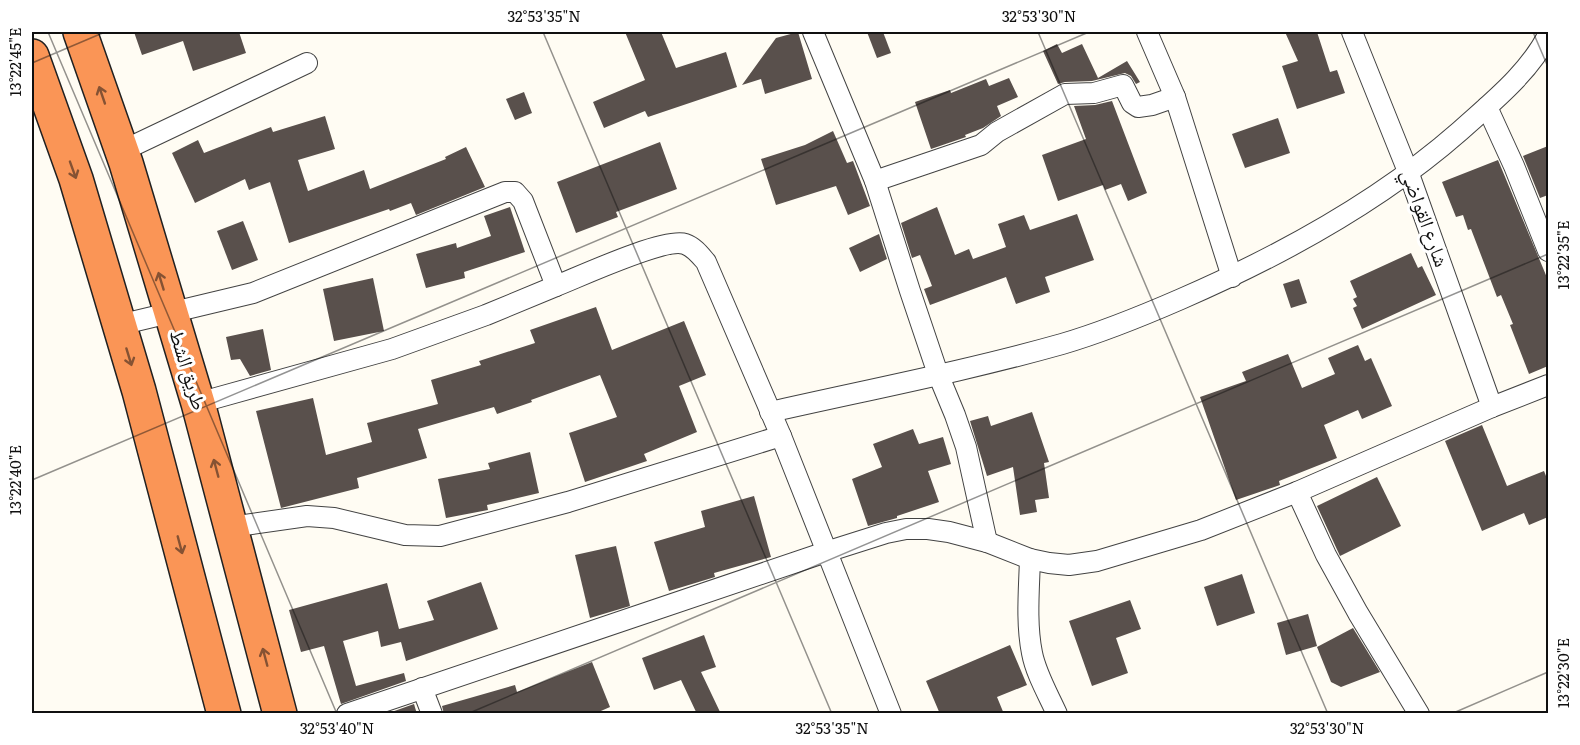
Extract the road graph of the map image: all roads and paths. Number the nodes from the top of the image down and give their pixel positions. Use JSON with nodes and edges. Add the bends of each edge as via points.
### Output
{"nodes":[{"id":1,"x":80,"y":32,"type":"edge"},
{"id":2,"x":813,"y":32,"type":"edge"},
{"id":3,"x":1146,"y":32,"type":"edge"},
{"id":4,"x":1352,"y":32,"type":"edge"},
{"id":5,"x":1548,"y":35,"type":"edge"},
{"id":6,"x":32,"y":56,"type":"edge"},
{"id":7,"x":307,"y":63,"type":"dead end"},
{"id":8,"x":1175,"y":97,"type":"junction"},
{"id":9,"x":1487,"y":107,"type":"junction"},
{"id":10,"x":122,"y":151,"type":"junction"},
{"id":11,"x":1409,"y":174,"type":"junction"},
{"id":12,"x":875,"y":181,"type":"junction"},
{"id":13,"x":1548,"y":251,"type":"edge"},
{"id":14,"x":1232,"y":277,"type":"junction"},
{"id":15,"x":556,"y":286,"type":"junction"},
{"id":16,"x":171,"y":313,"type":"junction"},
{"id":17,"x":119,"y":325,"type":"junction"},
{"id":18,"x":938,"y":374,"type":"junction"},
{"id":19,"x":1548,"y":385,"type":"edge"},
{"id":20,"x":198,"y":403,"type":"junction"},
{"id":21,"x":1492,"y":407,"type":"junction"},
{"id":22,"x":770,"y":412,"type":"junction"},
{"id":23,"x":781,"y":436,"type":"junction"},
{"id":24,"x":1297,"y":492,"type":"junction"},
{"id":25,"x":231,"y":527,"type":"junction"},
{"id":26,"x":987,"y":542,"type":"junction"},
{"id":27,"x":826,"y":552,"type":"junction"},
{"id":28,"x":1030,"y":559,"type":"junction"},
{"id":29,"x":422,"y":688,"type":"junction"},
{"id":30,"x":224,"y":714,"type":"edge"},
{"id":31,"x":280,"y":714,"type":"edge"},
{"id":32,"x":347,"y":714,"type":"edge"},
{"id":33,"x":432,"y":714,"type":"edge"},
{"id":34,"x":891,"y":714,"type":"edge"},
{"id":35,"x":1057,"y":714,"type":"edge"},
{"id":36,"x":1419,"y":714,"type":"edge"}],
"edges":[{"from":10,"to":1,"type":"highway","name":"طريق الشط","one_way":true},
{"from":2,"to":12,"type":"street"},
{"from":3,"to":8,"type":"street"},
{"from":4,"to":11,"type":"street","name":"شارع القواضي"},
{"from":5,"to":9,"type":"street","via":[[1529,63]]},
{"from":6,"to":17,"type":"highway","one_way":true,"via":[[76,179]]},
{"from":7,"to":10,"type":"street"},
{"from":8,"to":12,"type":"street","via":[[1138,107],[1123,85],[1094,93],[1065,94],[981,145]]},
{"from":8,"to":14,"type":"street"},
{"from":9,"to":11,"type":"street"},
{"from":9,"to":13,"type":"street"},
{"from":16,"to":10,"type":"highway","name":"طريق الشط","one_way":true},
{"from":11,"to":14,"type":"street","via":[[1305,238]]},
{"from":11,"to":21,"type":"street","name":"شارع القواضي"},
{"from":12,"to":18,"type":"street"},
{"from":14,"to":18,"type":"street","via":[[1134,319],[1064,343]]},
{"from":15,"to":16,"type":"street","via":[[523,201],[510,191],[253,293]]},
{"from":15,"to":20,"type":"street","via":[[392,349]]},
{"from":15,"to":22,"type":"street","via":[[640,253],[678,242],[686,244],[706,262]]},
{"from":16,"to":17,"type":"street"},
{"from":16,"to":20,"type":"highway","name":"طريق الشط"},
{"from":17,"to":30,"type":"highway","one_way":true},
{"from":18,"to":22,"type":"street"},
{"from":18,"to":26,"type":"street","via":[[966,447]]},
{"from":19,"to":21,"type":"street"},
{"from":25,"to":20,"type":"highway","name":"طريق الشط","one_way":true},
{"from":21,"to":24,"type":"street"},
{"from":22,"to":23,"type":"street"},
{"from":23,"to":25,"type":"street","via":[[568,502],[440,536],[405,535],[334,518],[307,516]]},
{"from":23,"to":27,"type":"street"},
{"from":24,"to":28,"type":"street","via":[[1201,530],[1097,561],[1069,565]]},
{"from":24,"to":36,"type":"street","via":[[1326,555]]},
{"from":31,"to":25,"type":"highway","name":"طريق الشط","one_way":true},
{"from":26,"to":27,"type":"street","via":[[949,532],[906,529]]},
{"from":26,"to":28,"type":"street"},
{"from":27,"to":29,"type":"street"},
{"from":27,"to":34,"type":"street"},
{"from":28,"to":35,"type":"street","via":[[1032,653]]},
{"from":29,"to":32,"type":"street"},
{"from":29,"to":33,"type":"street"}]}
